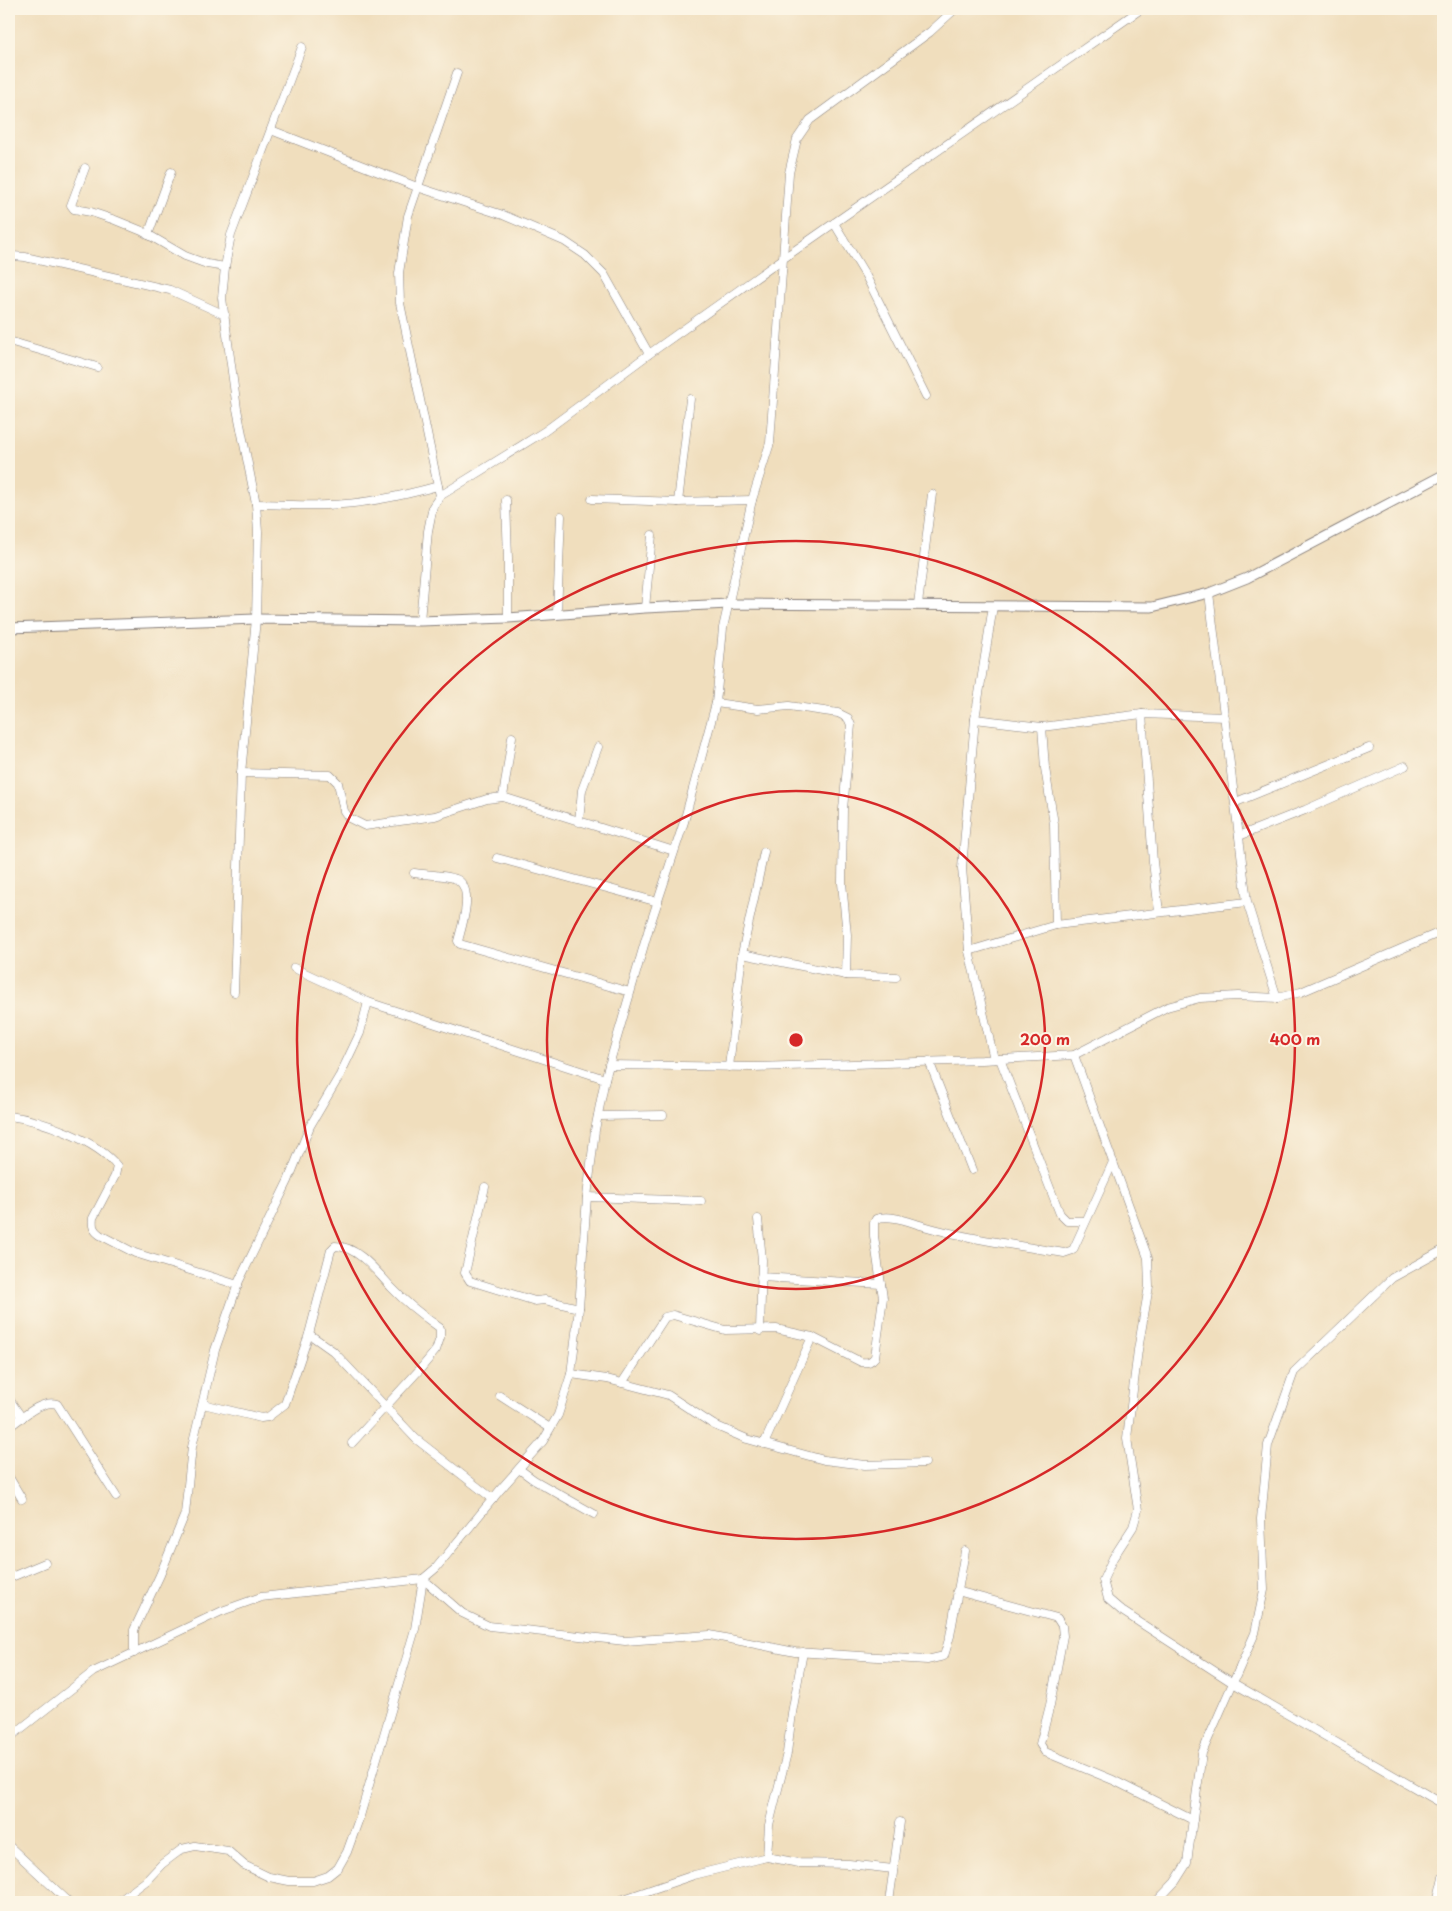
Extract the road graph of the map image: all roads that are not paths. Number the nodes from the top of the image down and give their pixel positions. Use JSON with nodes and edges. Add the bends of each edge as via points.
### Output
{"nodes":[{"id":1,"x":1140,"y":9,"type":"edge"},
{"id":2,"x":954,"y":10,"type":"edge"},
{"id":3,"x":302,"y":47,"type":"dead end"},
{"id":4,"x":457,"y":73,"type":"dead end"},
{"id":5,"x":271,"y":130,"type":"junction"},
{"id":6,"x":85,"y":168,"type":"dead end"},
{"id":7,"x":171,"y":172,"type":"dead end"},
{"id":8,"x":417,"y":187,"type":"junction"},
{"id":9,"x":834,"y":223,"type":"junction"},
{"id":10,"x":148,"y":235,"type":"junction"},
{"id":11,"x":784,"y":258,"type":"junction"},
{"id":12,"x":9,"y":260,"type":"edge"},
{"id":13,"x":225,"y":268,"type":"junction"},
{"id":14,"x":225,"y":315,"type":"junction"},
{"id":15,"x":9,"y":341,"type":"edge"},
{"id":16,"x":649,"y":354,"type":"junction"},
{"id":17,"x":97,"y":367,"type":"dead end"},
{"id":18,"x":926,"y":396,"type":"dead end"},
{"id":19,"x":690,"y":399,"type":"dead end"},
{"id":20,"x":1443,"y":476,"type":"edge"},
{"id":21,"x":438,"y":486,"type":"junction"},
{"id":22,"x":932,"y":494,"type":"dead end"},
{"id":23,"x":440,"y":496,"type":"junction"},
{"id":24,"x":592,"y":499,"type":"dead end"},
{"id":25,"x":506,"y":500,"type":"dead end"},
{"id":26,"x":752,"y":500,"type":"junction"},
{"id":27,"x":678,"y":502,"type":"junction"},
{"id":28,"x":256,"y":504,"type":"junction"},
{"id":29,"x":561,"y":516,"type":"dead end"},
{"id":30,"x":652,"y":535,"type":"dead end"},
{"id":31,"x":1209,"y":593,"type":"junction"},
{"id":32,"x":728,"y":604,"type":"junction"},
{"id":33,"x":918,"y":604,"type":"junction"},
{"id":34,"x":993,"y":606,"type":"junction"},
{"id":35,"x":645,"y":608,"type":"junction"},
{"id":36,"x":558,"y":613,"type":"junction"},
{"id":37,"x":508,"y":618,"type":"junction"},
{"id":38,"x":256,"y":619,"type":"junction"},
{"id":39,"x":420,"y":621,"type":"junction"},
{"id":40,"x":9,"y":628,"type":"edge"},
{"id":41,"x":716,"y":703,"type":"junction"},
{"id":42,"x":1142,"y":714,"type":"junction"},
{"id":43,"x":1225,"y":717,"type":"junction"},
{"id":44,"x":975,"y":719,"type":"junction"},
{"id":45,"x":1042,"y":727,"type":"junction"},
{"id":46,"x":512,"y":737,"type":"dead end"},
{"id":47,"x":598,"y":747,"type":"dead end"},
{"id":48,"x":1370,"y":748,"type":"dead end"},
{"id":49,"x":1404,"y":766,"type":"dead end"},
{"id":50,"x":241,"y":774,"type":"junction"},
{"id":51,"x":503,"y":796,"type":"junction"},
{"id":52,"x":1236,"y":802,"type":"junction"},
{"id":53,"x":578,"y":822,"type":"junction"},
{"id":54,"x":1239,"y":836,"type":"junction"},
{"id":55,"x":674,"y":852,"type":"junction"},
{"id":56,"x":764,"y":852,"type":"dead end"},
{"id":57,"x":497,"y":858,"type":"dead end"},
{"id":58,"x":414,"y":873,"type":"dead end"},
{"id":59,"x":658,"y":902,"type":"junction"},
{"id":60,"x":1247,"y":902,"type":"junction"},
{"id":61,"x":1159,"y":912,"type":"junction"},
{"id":62,"x":1056,"y":925,"type":"junction"},
{"id":63,"x":1443,"y":931,"type":"edge"},
{"id":64,"x":969,"y":951,"type":"junction"},
{"id":65,"x":742,"y":954,"type":"junction"},
{"id":66,"x":294,"y":968,"type":"dead end"},
{"id":67,"x":846,"y":975,"type":"junction"},
{"id":68,"x":896,"y":977,"type":"dead end"},
{"id":69,"x":234,"y":992,"type":"dead end"},
{"id":70,"x":630,"y":992,"type":"junction"},
{"id":71,"x":1277,"y":998,"type":"junction"},
{"id":72,"x":368,"y":1002,"type":"junction"},
{"id":73,"x":1074,"y":1055,"type":"junction"},
{"id":74,"x":997,"y":1059,"type":"junction"},
{"id":75,"x":929,"y":1061,"type":"junction"},
{"id":76,"x":609,"y":1065,"type":"junction"},
{"id":77,"x":729,"y":1067,"type":"junction"},
{"id":78,"x":605,"y":1080,"type":"junction"},
{"id":79,"x":663,"y":1115,"type":"dead end"},
{"id":80,"x":9,"y":1116,"type":"edge"},
{"id":81,"x":598,"y":1116,"type":"junction"},
{"id":82,"x":1113,"y":1162,"type":"junction"},
{"id":83,"x":972,"y":1170,"type":"dead end"},
{"id":84,"x":485,"y":1187,"type":"dead end"},
{"id":85,"x":587,"y":1197,"type":"junction"},
{"id":86,"x":701,"y":1201,"type":"dead end"},
{"id":87,"x":758,"y":1219,"type":"dead end"},
{"id":88,"x":1085,"y":1221,"type":"junction"},
{"id":89,"x":1443,"y":1250,"type":"edge"},
{"id":90,"x":761,"y":1277,"type":"junction"},
{"id":91,"x":881,"y":1284,"type":"junction"},
{"id":92,"x":238,"y":1285,"type":"junction"},
{"id":93,"x":579,"y":1308,"type":"junction"},
{"id":94,"x":760,"y":1331,"type":"junction"},
{"id":95,"x":309,"y":1334,"type":"junction"},
{"id":96,"x":812,"y":1337,"type":"junction"},
{"id":97,"x":571,"y":1374,"type":"junction"},
{"id":98,"x":622,"y":1383,"type":"junction"},
{"id":99,"x":500,"y":1396,"type":"dead end"},
{"id":100,"x":9,"y":1399,"type":"edge"},
{"id":101,"x":203,"y":1404,"type":"junction"},
{"id":102,"x":385,"y":1406,"type":"junction"},
{"id":103,"x":22,"y":1418,"type":"junction"},
{"id":104,"x":9,"y":1427,"type":"edge"},
{"id":105,"x":550,"y":1428,"type":"junction"},
{"id":106,"x":352,"y":1443,"type":"dead end"},
{"id":107,"x":764,"y":1444,"type":"junction"},
{"id":108,"x":925,"y":1464,"type":"dead end"},
{"id":109,"x":519,"y":1469,"type":"junction"},
{"id":110,"x":9,"y":1477,"type":"edge"},
{"id":111,"x":116,"y":1496,"type":"dead end"},
{"id":112,"x":22,"y":1498,"type":"dead end"},
{"id":113,"x":493,"y":1499,"type":"junction"},
{"id":114,"x":594,"y":1514,"type":"dead end"},
{"id":115,"x":965,"y":1551,"type":"dead end"},
{"id":116,"x":45,"y":1563,"type":"dead end"},
{"id":117,"x":9,"y":1578,"type":"edge"},
{"id":118,"x":423,"y":1579,"type":"junction"},
{"id":119,"x":957,"y":1591,"type":"junction"},
{"id":120,"x":134,"y":1652,"type":"junction"},
{"id":121,"x":802,"y":1652,"type":"junction"},
{"id":122,"x":1233,"y":1683,"type":"junction"},
{"id":123,"x":9,"y":1738,"type":"edge"},
{"id":124,"x":1443,"y":1804,"type":"edge"},
{"id":125,"x":1193,"y":1820,"type":"junction"},
{"id":126,"x":900,"y":1822,"type":"dead end"},
{"id":127,"x":9,"y":1846,"type":"edge"},
{"id":128,"x":767,"y":1856,"type":"junction"},
{"id":129,"x":893,"y":1869,"type":"junction"},
{"id":130,"x":1443,"y":1877,"type":"edge"},
{"id":131,"x":69,"y":1902,"type":"edge"},
{"id":132,"x":118,"y":1902,"type":"edge"},
{"id":133,"x":616,"y":1902,"type":"edge"},
{"id":134,"x":889,"y":1902,"type":"edge"},
{"id":135,"x":1156,"y":1902,"type":"edge"},
{"id":136,"x":1437,"y":1902,"type":"edge"}],
"edges":[{"from":1,"to":9,"type":"street"},
{"from":2,"to":11,"type":"street","via":[[930,32],[810,120],[797,139],[789,173]]},
{"from":3,"to":5,"type":"street"},
{"from":4,"to":8,"type":"street"},
{"from":5,"to":8,"type":"street"},
{"from":5,"to":13,"type":"street","via":[[231,235]]},
{"from":6,"to":10,"type":"street","via":[[71,205],[74,209],[91,212]]},
{"from":7,"to":10,"type":"street"},
{"from":8,"to":16,"type":"street","via":[[503,215],[564,241],[585,255],[604,274]]},
{"from":8,"to":21,"type":"street","via":[[408,216],[399,273],[400,304]]},
{"from":9,"to":11,"type":"street"},
{"from":9,"to":18,"type":"street","via":[[866,276]]},
{"from":10,"to":13,"type":"street","via":[[185,256]]},
{"from":11,"to":16,"type":"street"},
{"from":11,"to":26,"type":"street","via":[[770,444]]},
{"from":12,"to":14,"type":"street","via":[[13,256],[24,257],[170,290]]},
{"from":13,"to":14,"type":"street","via":[[222,298]]},
{"from":14,"to":28,"type":"street"},
{"from":15,"to":17,"type":"street"},
{"from":16,"to":23,"type":"street","via":[[546,431]]},
{"from":19,"to":27,"type":"street"},
{"from":20,"to":31,"type":"street","via":[[1247,578]]},
{"from":21,"to":23,"type":"street"},
{"from":21,"to":28,"type":"street","via":[[407,495],[347,504]]},
{"from":22,"to":33,"type":"street"},
{"from":23,"to":39,"type":"street","via":[[433,506],[428,531]]},
{"from":24,"to":27,"type":"street"},
{"from":25,"to":37,"type":"street"},
{"from":26,"to":27,"type":"street"},
{"from":26,"to":32,"type":"street"},
{"from":28,"to":38,"type":"street"},
{"from":29,"to":36,"type":"street"},
{"from":30,"to":35,"type":"street"},
{"from":31,"to":34,"type":"street","via":[[1152,607]]},
{"from":31,"to":43,"type":"street"},
{"from":32,"to":33,"type":"street"},
{"from":32,"to":35,"type":"street"},
{"from":32,"to":41,"type":"street"},
{"from":33,"to":34,"type":"street"},
{"from":34,"to":44,"type":"street"},
{"from":35,"to":36,"type":"street"},
{"from":36,"to":37,"type":"street"},
{"from":37,"to":39,"type":"street"},
{"from":38,"to":39,"type":"street"},
{"from":38,"to":40,"type":"street"},
{"from":38,"to":50,"type":"street"},
{"from":41,"to":55,"type":"street"},
{"from":41,"to":67,"type":"street","via":[[758,709],[789,706],[838,712],[848,718],[851,725],[843,809],[842,884],[847,935]]},
{"from":42,"to":43,"type":"street"},
{"from":42,"to":45,"type":"street"},
{"from":42,"to":61,"type":"street"},
{"from":43,"to":52,"type":"street"},
{"from":44,"to":45,"type":"street"},
{"from":44,"to":64,"type":"street","via":[[962,868]]},
{"from":45,"to":62,"type":"street","via":[[1054,824]]},
{"from":46,"to":51,"type":"street"},
{"from":47,"to":53,"type":"street","via":[[582,790]]},
{"from":48,"to":52,"type":"street"},
{"from":49,"to":54,"type":"street"},
{"from":50,"to":51,"type":"street","via":[[330,774],[338,783],[344,811],[349,818],[365,826],[435,816]]},
{"from":50,"to":69,"type":"street"},
{"from":51,"to":53,"type":"street"},
{"from":52,"to":54,"type":"street"},
{"from":53,"to":55,"type":"street"},
{"from":54,"to":60,"type":"street"},
{"from":55,"to":59,"type":"street"},
{"from":56,"to":65,"type":"street"},
{"from":57,"to":59,"type":"street"},
{"from":58,"to":70,"type":"street","via":[[456,879],[463,885],[466,906],[460,944]]},
{"from":59,"to":70,"type":"street"},
{"from":60,"to":61,"type":"street"},
{"from":60,"to":71,"type":"street"},
{"from":61,"to":62,"type":"street"},
{"from":62,"to":64,"type":"street"},
{"from":63,"to":71,"type":"street","via":[[1302,992]]},
{"from":64,"to":74,"type":"street"},
{"from":65,"to":67,"type":"street"},
{"from":65,"to":77,"type":"street"},
{"from":66,"to":72,"type":"street"},
{"from":67,"to":68,"type":"street"},
{"from":70,"to":76,"type":"street"},
{"from":71,"to":73,"type":"street","via":[[1200,998],[1167,1007]]},
{"from":72,"to":78,"type":"street"},
{"from":72,"to":92,"type":"street","via":[[360,1033],[310,1126]]},
{"from":73,"to":74,"type":"street"},
{"from":73,"to":82,"type":"street"},
{"from":74,"to":75,"type":"street"},
{"from":74,"to":88,"type":"street","via":[[1062,1218]]},
{"from":75,"to":77,"type":"street"},
{"from":75,"to":83,"type":"street"},
{"from":76,"to":77,"type":"street"},
{"from":76,"to":78,"type":"street"},
{"from":78,"to":81,"type":"street"},
{"from":79,"to":81,"type":"street"},
{"from":80,"to":92,"type":"street","via":[[62,1130],[99,1151],[117,1166],[93,1218],[95,1232],[135,1253]]},
{"from":81,"to":85,"type":"street"},
{"from":82,"to":88,"type":"street"},
{"from":82,"to":122,"type":"street","via":[[1148,1258],[1149,1286],[1127,1438],[1138,1510],[1133,1527],[1103,1580],[1108,1599],[1122,1611]]},
{"from":84,"to":93,"type":"street","via":[[465,1273],[470,1281],[535,1301],[545,1300]]},
{"from":85,"to":86,"type":"street"},
{"from":85,"to":93,"type":"street"},
{"from":87,"to":90,"type":"street"},
{"from":88,"to":91,"type":"street","via":[[1073,1250],[1064,1253],[950,1234],[882,1216],[874,1223]]},
{"from":89,"to":122,"type":"street","via":[[1392,1278],[1294,1372],[1268,1445],[1261,1519],[1264,1590],[1255,1633]]},
{"from":90,"to":91,"type":"street"},
{"from":90,"to":94,"type":"street"},
{"from":91,"to":96,"type":"street","via":[[883,1298],[872,1361],[861,1362]]},
{"from":92,"to":101,"type":"street","via":[[216,1350]]},
{"from":93,"to":97,"type":"street"},
{"from":94,"to":96,"type":"street","via":[[776,1329]]},
{"from":94,"to":98,"type":"street","via":[[725,1330],[673,1315],[665,1317]]},
{"from":95,"to":101,"type":"street","via":[[284,1404],[277,1411],[261,1418]]},
{"from":95,"to":102,"type":"street","via":[[333,1351]]},
{"from":95,"to":102,"type":"street","via":[[331,1250],[335,1246],[342,1246],[371,1264],[391,1287],[440,1328],[436,1350]]},
{"from":96,"to":107,"type":"street"},
{"from":97,"to":98,"type":"street"},
{"from":97,"to":105,"type":"street","via":[[558,1415]]},
{"from":98,"to":107,"type":"street","via":[[668,1395],[714,1424]]},
{"from":99,"to":105,"type":"street"},
{"from":100,"to":103,"type":"street"},
{"from":101,"to":120,"type":"street","via":[[192,1447],[185,1514],[134,1630]]},
{"from":102,"to":106,"type":"street"},
{"from":102,"to":113,"type":"street","via":[[416,1439]]},
{"from":103,"to":104,"type":"street"},
{"from":103,"to":111,"type":"street","via":[[47,1403],[57,1404]]},
{"from":105,"to":109,"type":"street"},
{"from":107,"to":108,"type":"street","via":[[824,1460],[866,1465]]},
{"from":109,"to":113,"type":"street"},
{"from":109,"to":114,"type":"street"},
{"from":110,"to":112,"type":"street"},
{"from":113,"to":118,"type":"street","via":[[436,1568]]},
{"from":115,"to":119,"type":"street"},
{"from":116,"to":117,"type":"street"},
{"from":118,"to":120,"type":"street","via":[[261,1597],[222,1611]]},
{"from":118,"to":121,"type":"street","via":[[462,1613],[489,1626],[625,1641],[710,1636]]},
{"from":118,"to":132,"type":"street","via":[[415,1629],[360,1816],[338,1868],[321,1878],[289,1881],[244,1865],[228,1851],[195,1846],[182,1849]]},
{"from":119,"to":121,"type":"street","via":[[944,1656],[927,1660]]},
{"from":119,"to":125,"type":"street","via":[[1057,1618],[1062,1626],[1060,1653],[1040,1744],[1045,1752],[1113,1780]]},
{"from":120,"to":123,"type":"street","via":[[93,1672]]},
{"from":121,"to":128,"type":"street","via":[[787,1753],[769,1825]]},
{"from":122,"to":124,"type":"street"},
{"from":122,"to":125,"type":"street","via":[[1202,1754]]},
{"from":125,"to":135,"type":"street","via":[[1187,1863],[1176,1882]]},
{"from":126,"to":129,"type":"street"},
{"from":127,"to":131,"type":"street"},
{"from":128,"to":129,"type":"street","via":[[799,1863]]},
{"from":128,"to":133,"type":"street","via":[[694,1875]]},
{"from":129,"to":134,"type":"street"},
{"from":130,"to":136,"type":"street"}]}
